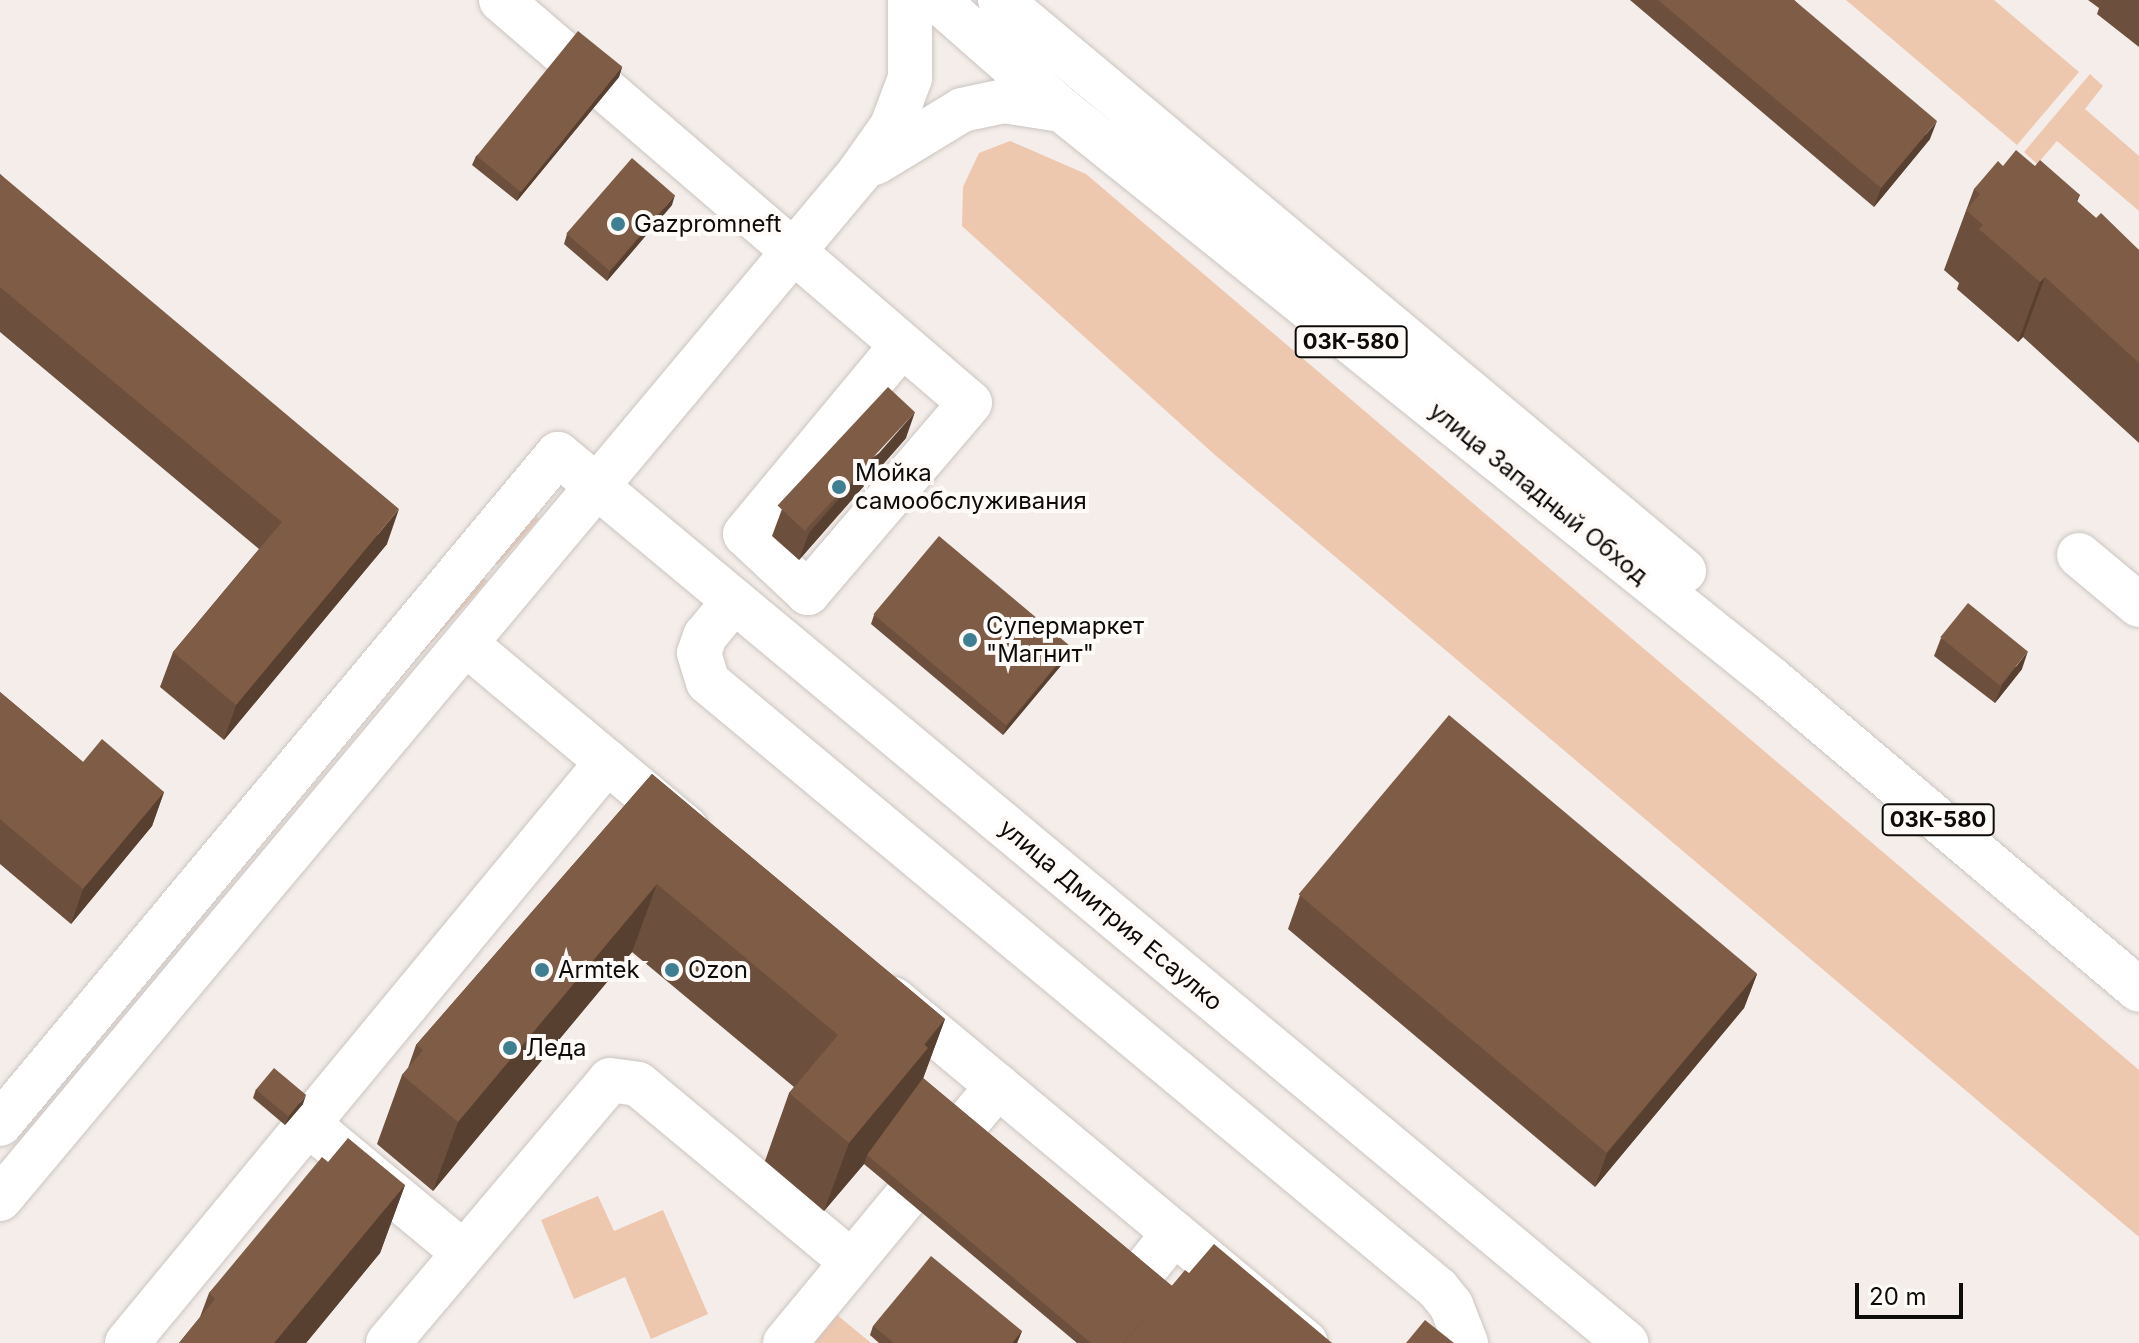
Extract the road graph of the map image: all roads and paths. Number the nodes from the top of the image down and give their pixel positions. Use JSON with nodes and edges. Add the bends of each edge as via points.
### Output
{"nodes":[{"id":1,"x":501,"y":0,"type":"edge"},
{"id":2,"x":910,"y":0,"type":"edge"},
{"id":3,"x":937,"y":0,"type":"edge"},
{"id":4,"x":1000,"y":0,"type":"edge"},
{"id":5,"x":1062,"y":110,"type":"junction"},
{"id":6,"x":859,"y":173,"type":"junction"},
{"id":7,"x":794,"y":252,"type":"junction"},
{"id":8,"x":900,"y":347,"type":"junction"},
{"id":9,"x":598,"y":488,"type":"junction"},
{"id":10,"x":2079,"y":555,"type":"dead end"},
{"id":11,"x":734,"y":601,"type":"junction"},
{"id":12,"x":2139,"y":605,"type":"edge"},
{"id":13,"x":466,"y":644,"type":"junction"},
{"id":14,"x":607,"y":762,"type":"junction"},
{"id":15,"x":717,"y":853,"type":"edge"},
{"id":16,"x":2139,"y":954,"type":"edge"},
{"id":17,"x":863,"y":975,"type":"edge"},
{"id":18,"x":2139,"y":990,"type":"edge"},
{"id":19,"x":998,"y":1086,"type":"junction"},
{"id":20,"x":0,"y":1124,"type":"edge"},
{"id":21,"x":308,"y":1124,"type":"junction"},
{"id":22,"x":965,"y":1125,"type":"edge"},
{"id":23,"x":0,"y":1199,"type":"edge"},
{"id":24,"x":904,"y":1199,"type":"edge"},
{"id":25,"x":1174,"y":1233,"type":"junction"},
{"id":26,"x":469,"y":1262,"type":"junction"},
{"id":27,"x":852,"y":1262,"type":"junction"},
{"id":28,"x":1142,"y":1273,"type":"edge"},
{"id":29,"x":127,"y":1343,"type":"edge"},
{"id":30,"x":388,"y":1343,"type":"edge"},
{"id":31,"x":785,"y":1343,"type":"edge"},
{"id":32,"x":1306,"y":1343,"type":"edge"},
{"id":33,"x":1466,"y":1343,"type":"edge"},
{"id":34,"x":1626,"y":1343,"type":"edge"}],
"edges":[{"from":1,"to":7,"type":"main road"},
{"from":2,"to":6,"type":"main road","via":[[910,78],[892,126]]},
{"from":3,"to":5,"type":"main road","name":"улица Западный Обход","number":"03К-580"},
{"from":4,"to":16,"type":"main road","name":"улица Западный Обход","number":"03К-580"},
{"from":5,"to":6,"type":"main road","via":[[1004,101],[962,110]]},
{"from":5,"to":18,"type":"main road","name":"улица Западный Обход","number":"03К-580","via":[[1770,678]]},
{"from":6,"to":7,"type":"main road"},
{"from":7,"to":8,"type":"main road"},
{"from":7,"to":9,"type":"main road"},
{"from":8,"to":8,"type":"main road","via":[[745,534],[808,593],[970,403]]},
{"from":9,"to":11,"type":"main road","name":"улица Дмитрия Есаулко"},
{"from":9,"to":13,"type":"main road"},
{"from":9,"to":20,"type":"main road","name":"улица Дмитрия Есаулко","via":[[558,454]]},
{"from":10,"to":12,"type":"main road"},
{"from":11,"to":33,"type":"main road","via":[[705,636],[699,653],[708,682],[1438,1289],[1451,1305]]},
{"from":11,"to":34,"type":"main road","name":"улица Дмитрия Есаулко"},
{"from":13,"to":14,"type":"main road"},
{"from":13,"to":23,"type":"main road"},
{"from":14,"to":15,"type":"main road"},
{"from":14,"to":21,"type":"main road"},
{"from":17,"to":19,"type":"main road"},
{"from":19,"to":22,"type":"main road"},
{"from":19,"to":25,"type":"main road"},
{"from":21,"to":26,"type":"main road"},
{"from":21,"to":29,"type":"main road"},
{"from":24,"to":27,"type":"main road"},
{"from":25,"to":28,"type":"main road"},
{"from":25,"to":32,"type":"main road"},
{"from":26,"to":27,"type":"main road","via":[[598,1088],[625,1080],[638,1084]]},
{"from":26,"to":30,"type":"main road"},
{"from":27,"to":31,"type":"main road"}]}
